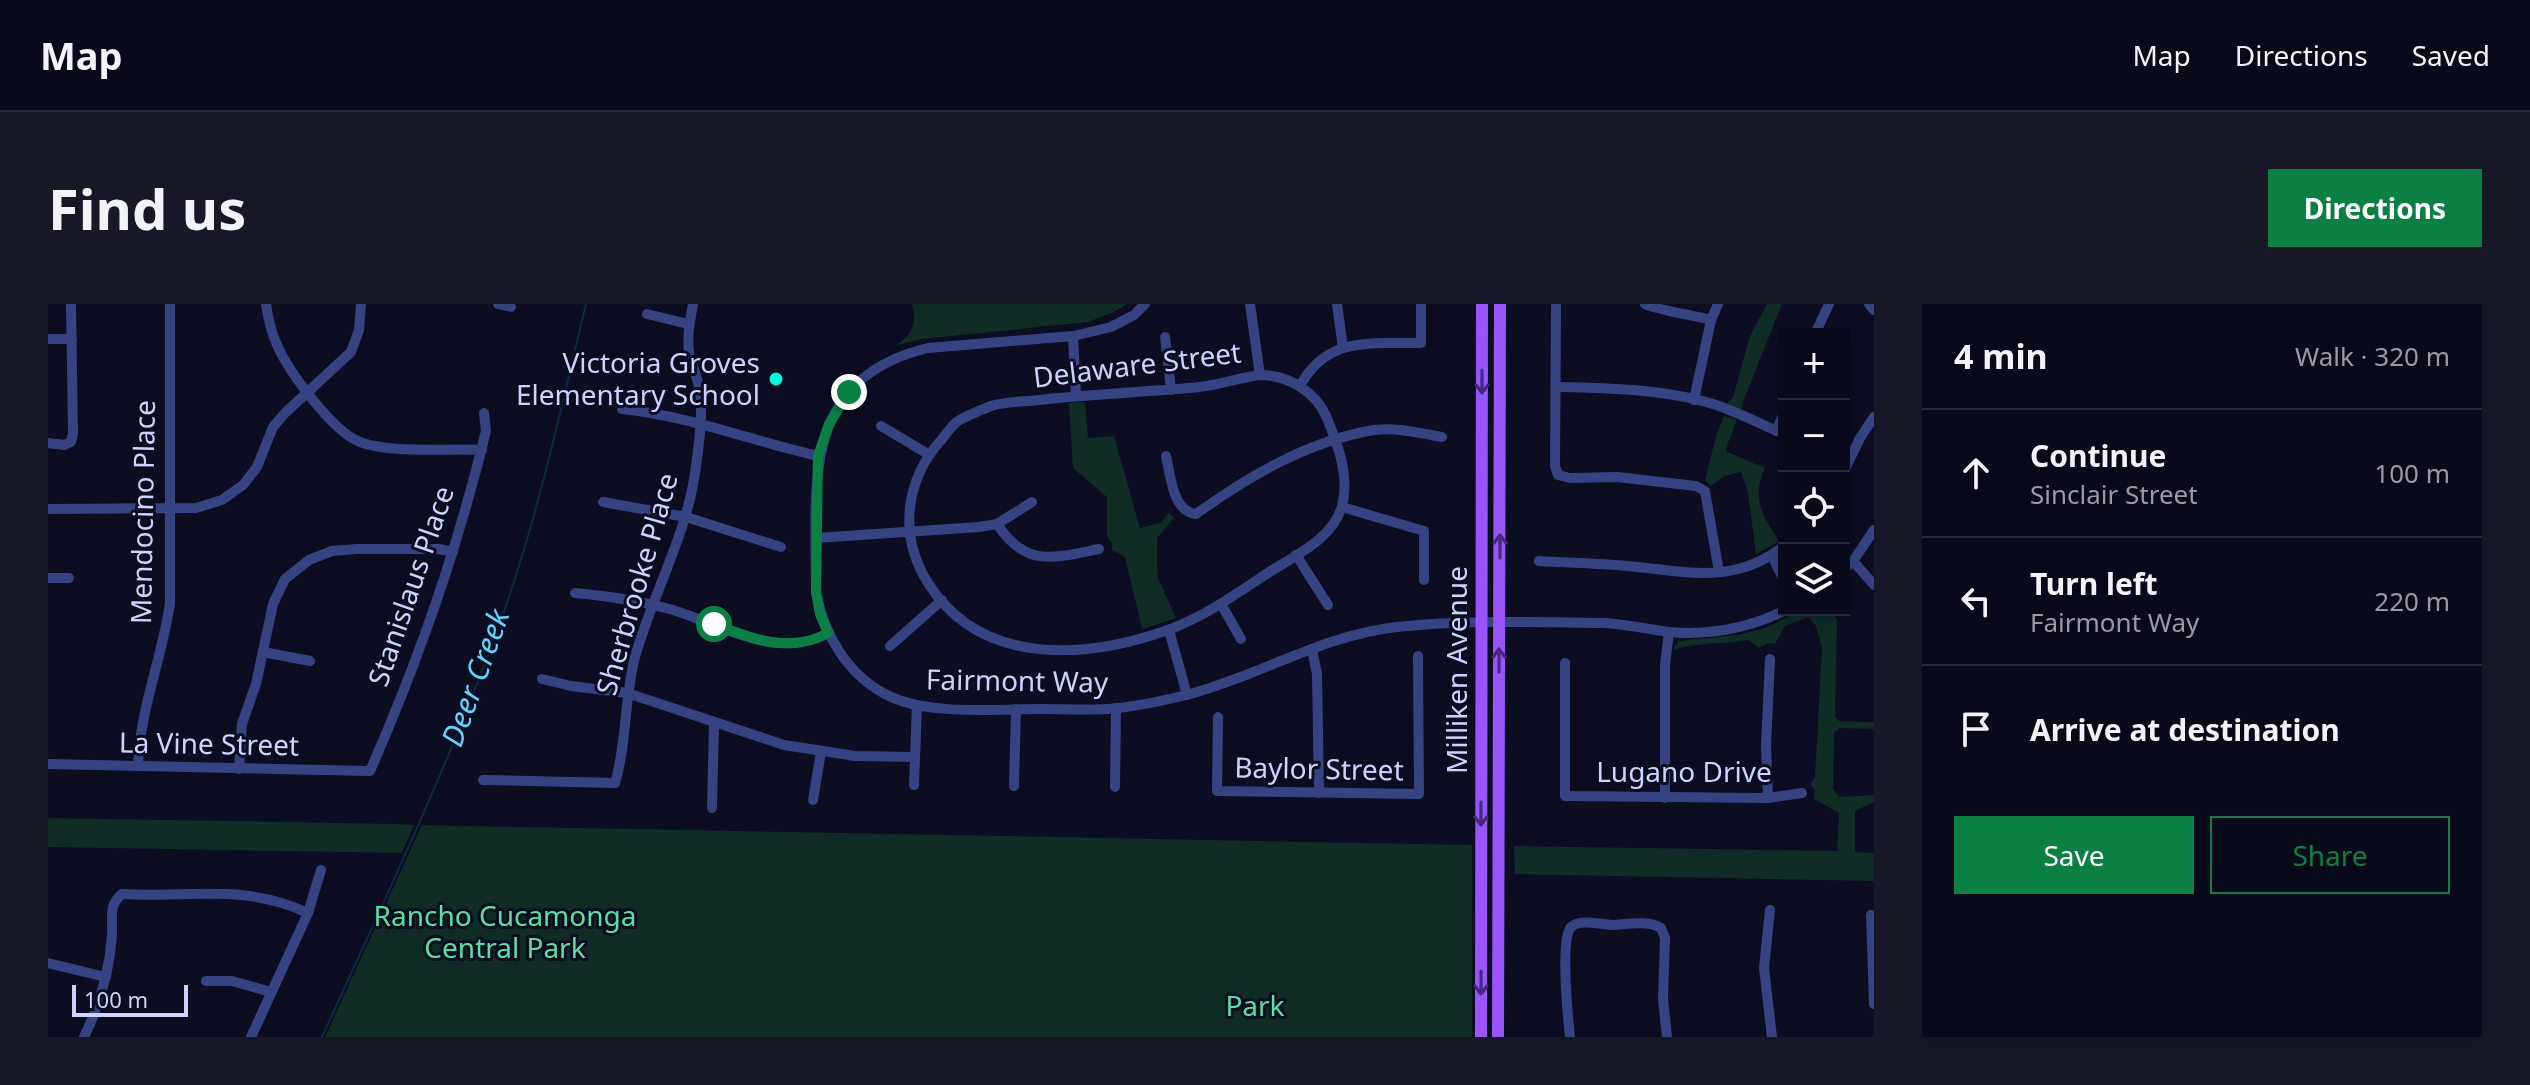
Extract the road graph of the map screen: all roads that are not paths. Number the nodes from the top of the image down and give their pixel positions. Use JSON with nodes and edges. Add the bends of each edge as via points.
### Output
{"nodes":[{"id":1,"x":71,"y":304,"type":"edge"},
{"id":2,"x":170,"y":304,"type":"edge"},
{"id":3,"x":266,"y":304,"type":"edge"},
{"id":4,"x":361,"y":304,"type":"edge"},
{"id":5,"x":498,"y":304,"type":"edge"},
{"id":6,"x":693,"y":304,"type":"edge"},
{"id":7,"x":1145,"y":304,"type":"edge"},
{"id":8,"x":1250,"y":304,"type":"edge"},
{"id":9,"x":1337,"y":304,"type":"edge"},
{"id":10,"x":1421,"y":304,"type":"edge"},
{"id":11,"x":1482,"y":304,"type":"edge"},
{"id":12,"x":1500,"y":304,"type":"edge"},
{"id":13,"x":1556,"y":304,"type":"edge"},
{"id":14,"x":1645,"y":304,"type":"edge"},
{"id":15,"x":1718,"y":304,"type":"edge"},
{"id":16,"x":1829,"y":304,"type":"edge"},
{"id":17,"x":1869,"y":304,"type":"edge"},
{"id":18,"x":511,"y":307,"type":"dead end"},
{"id":19,"x":1874,"y":310,"type":"edge"},
{"id":20,"x":647,"y":314,"type":"dead end"},
{"id":21,"x":1711,"y":320,"type":"junction"},
{"id":22,"x":688,"y":324,"type":"junction"},
{"id":23,"x":1818,"y":328,"type":"edge"},
{"id":24,"x":1073,"y":336,"type":"junction"},
{"id":25,"x":1165,"y":337,"type":"dead end"},
{"id":26,"x":48,"y":339,"type":"edge"},
{"id":27,"x":72,"y":339,"type":"junction"},
{"id":28,"x":1343,"y":348,"type":"junction"},
{"id":29,"x":1260,"y":375,"type":"junction"},
{"id":30,"x":1300,"y":386,"type":"junction"},
{"id":31,"x":1556,"y":387,"type":"junction"},
{"id":32,"x":1171,"y":390,"type":"junction"},
{"id":33,"x":309,"y":392,"type":"junction"},
{"id":34,"x":1076,"y":396,"type":"junction"},
{"id":35,"x":1694,"y":400,"type":"junction"},
{"id":36,"x":622,"y":409,"type":"dead end"},
{"id":37,"x":484,"y":413,"type":"dead end"},
{"id":38,"x":1874,"y":417,"type":"edge"},
{"id":39,"x":699,"y":422,"type":"junction"},
{"id":40,"x":881,"y":426,"type":"dead end"},
{"id":41,"x":1778,"y":431,"type":"edge"},
{"id":42,"x":1442,"y":437,"type":"dead end"},
{"id":43,"x":1336,"y":441,"type":"junction"},
{"id":44,"x":48,"y":443,"type":"edge"},
{"id":45,"x":482,"y":450,"type":"junction"},
{"id":46,"x":928,"y":454,"type":"junction"},
{"id":47,"x":818,"y":456,"type":"junction"},
{"id":48,"x":1166,"y":456,"type":"dead end"},
{"id":49,"x":1850,"y":456,"type":"edge"},
{"id":50,"x":603,"y":502,"type":"dead end"},
{"id":51,"x":1032,"y":502,"type":"dead end"},
{"id":52,"x":1342,"y":507,"type":"junction"},
{"id":53,"x":171,"y":508,"type":"junction"},
{"id":54,"x":48,"y":509,"type":"edge"},
{"id":55,"x":686,"y":517,"type":"junction"},
{"id":56,"x":997,"y":524,"type":"junction"},
{"id":57,"x":1874,"y":530,"type":"edge"},
{"id":58,"x":910,"y":532,"type":"junction"},
{"id":59,"x":816,"y":538,"type":"junction"},
{"id":60,"x":781,"y":547,"type":"dead end"},
{"id":61,"x":1099,"y":549,"type":"dead end"},
{"id":62,"x":1778,"y":551,"type":"edge"},
{"id":63,"x":453,"y":552,"type":"junction"},
{"id":64,"x":1296,"y":555,"type":"junction"},
{"id":65,"x":1772,"y":556,"type":"junction"},
{"id":66,"x":1539,"y":561,"type":"dead end"},
{"id":67,"x":1853,"y":561,"type":"junction"},
{"id":68,"x":1850,"y":564,"type":"edge"},
{"id":69,"x":1778,"y":568,"type":"edge"},
{"id":70,"x":1719,"y":572,"type":"junction"},
{"id":71,"x":48,"y":578,"type":"edge"},
{"id":72,"x":69,"y":578,"type":"dead end"},
{"id":73,"x":1424,"y":580,"type":"dead end"},
{"id":74,"x":1874,"y":585,"type":"edge"},
{"id":75,"x":575,"y":593,"type":"dead end"},
{"id":76,"x":942,"y":600,"type":"junction"},
{"id":77,"x":1221,"y":604,"type":"junction"},
{"id":78,"x":652,"y":605,"type":"junction"},
{"id":79,"x":1328,"y":605,"type":"dead end"},
{"id":80,"x":1778,"y":614,"type":"edge"},
{"id":81,"x":1481,"y":624,"type":"junction"},
{"id":82,"x":1500,"y":624,"type":"junction"},
{"id":83,"x":1169,"y":630,"type":"junction"},
{"id":84,"x":1669,"y":632,"type":"junction"},
{"id":85,"x":828,"y":633,"type":"junction"},
{"id":86,"x":1241,"y":639,"type":"dead end"},
{"id":87,"x":890,"y":646,"type":"dead end"},
{"id":88,"x":1312,"y":649,"type":"junction"},
{"id":89,"x":263,"y":652,"type":"junction"},
{"id":90,"x":1418,"y":656,"type":"dead end"},
{"id":91,"x":1770,"y":659,"type":"dead end"},
{"id":92,"x":310,"y":661,"type":"dead end"},
{"id":93,"x":1565,"y":663,"type":"dead end"},
{"id":94,"x":542,"y":679,"type":"dead end"},
{"id":95,"x":627,"y":693,"type":"junction"},
{"id":96,"x":1187,"y":695,"type":"junction"},
{"id":97,"x":917,"y":705,"type":"junction"},
{"id":98,"x":1116,"y":708,"type":"junction"},
{"id":99,"x":1016,"y":709,"type":"junction"},
{"id":100,"x":1218,"y":717,"type":"dead end"},
{"id":101,"x":714,"y":723,"type":"junction"},
{"id":102,"x":821,"y":752,"type":"junction"},
{"id":103,"x":914,"y":757,"type":"junction"},
{"id":104,"x":48,"y":764,"type":"edge"},
{"id":105,"x":138,"y":766,"type":"junction"},
{"id":106,"x":239,"y":769,"type":"junction"},
{"id":107,"x":370,"y":771,"type":"joint"},
{"id":108,"x":483,"y":780,"type":"dead end"},
{"id":109,"x":914,"y":785,"type":"dead end"},
{"id":110,"x":1014,"y":786,"type":"dead end"},
{"id":111,"x":1115,"y":787,"type":"dead end"},
{"id":112,"x":1319,"y":793,"type":"junction"},
{"id":113,"x":1802,"y":793,"type":"dead end"},
{"id":114,"x":1665,"y":798,"type":"junction"},
{"id":115,"x":1768,"y":798,"type":"junction"},
{"id":116,"x":813,"y":800,"type":"dead end"},
{"id":117,"x":712,"y":808,"type":"dead end"},
{"id":118,"x":321,"y":870,"type":"dead end"},
{"id":119,"x":1770,"y":910,"type":"dead end"},
{"id":120,"x":308,"y":913,"type":"junction"},
{"id":121,"x":1871,"y":915,"type":"dead end"},
{"id":122,"x":48,"y":963,"type":"edge"},
{"id":123,"x":106,"y":977,"type":"junction"},
{"id":124,"x":206,"y":981,"type":"dead end"},
{"id":125,"x":271,"y":992,"type":"junction"},
{"id":126,"x":1874,"y":1004,"type":"edge"},
{"id":127,"x":84,"y":1037,"type":"edge"},
{"id":128,"x":251,"y":1037,"type":"edge"},
{"id":129,"x":1481,"y":1037,"type":"edge"},
{"id":130,"x":1498,"y":1037,"type":"edge"},
{"id":131,"x":1570,"y":1037,"type":"edge"},
{"id":132,"x":1667,"y":1037,"type":"edge"},
{"id":133,"x":1772,"y":1037,"type":"edge"}],
"edges":[{"from":1,"to":27,"type":"street"},
{"from":2,"to":53,"type":"street","name":"Mendocino Place"},
{"from":3,"to":33,"type":"street","via":[[276,343]]},
{"from":4,"to":33,"type":"street","via":[[351,352]]},
{"from":5,"to":18,"type":"street"},
{"from":6,"to":22,"type":"street","name":"Sherbrooke Place"},
{"from":7,"to":24,"type":"street","name":"Fairmont Way","via":[[1111,327]]},
{"from":8,"to":29,"type":"street"},
{"from":9,"to":28,"type":"street"},
{"from":10,"to":28,"type":"street","via":[[1421,343]]},
{"from":11,"to":81,"type":"main road","name":"Milliken Avenue","one_way":true},
{"from":82,"to":12,"type":"main road","name":"Milliken Avenue","one_way":true},
{"from":13,"to":31,"type":"street"},
{"from":14,"to":21,"type":"street"},
{"from":15,"to":21,"type":"street"},
{"from":16,"to":23,"type":"street"},
{"from":17,"to":19,"type":"street"},
{"from":20,"to":22,"type":"street"},
{"from":21,"to":35,"type":"street"},
{"from":22,"to":39,"type":"street","name":"Sherbrooke Place","via":[[689,353],[700,392]]},
{"from":24,"to":34,"type":"street"},
{"from":24,"to":47,"type":"street","name":"Fairmont Way","via":[[928,348],[892,359],[849,392],[829,424]]},
{"from":25,"to":32,"type":"street"},
{"from":26,"to":27,"type":"street"},
{"from":27,"to":44,"type":"street","via":[[71,442]]},
{"from":28,"to":30,"type":"street","via":[[1307,372]]},
{"from":29,"to":30,"type":"street","name":"Delaware Street"},
{"from":29,"to":32,"type":"street","name":"Delaware Street"},
{"from":30,"to":43,"type":"street","via":[[1324,411]]},
{"from":31,"to":35,"type":"street","via":[[1624,389]]},
{"from":31,"to":70,"type":"street","via":[[1558,475],[1617,477],[1705,491]]},
{"from":32,"to":34,"type":"street","name":"Delaware Street"},
{"from":33,"to":45,"type":"street","via":[[344,434],[360,442],[385,449]]},
{"from":33,"to":53,"type":"street","via":[[273,427],[257,467],[243,485],[222,500]]},
{"from":34,"to":46,"type":"street","name":"Delaware Street","via":[[994,405],[957,422]]},
{"from":35,"to":41,"type":"street"},
{"from":36,"to":39,"type":"street"},
{"from":37,"to":45,"type":"street","name":"Stanislaus Place"},
{"from":38,"to":49,"type":"street"},
{"from":39,"to":47,"type":"street"},
{"from":39,"to":55,"type":"street","name":"Sherbrooke Place"},
{"from":40,"to":46,"type":"street"},
{"from":42,"to":43,"type":"street","via":[[1374,430]]},
{"from":43,"to":48,"type":"street","via":[[1277,461],[1196,514],[1179,506]]},
{"from":43,"to":52,"type":"street","via":[[1345,487]]},
{"from":45,"to":63,"type":"street","name":"Stanislaus Place"},
{"from":46,"to":58,"type":"street","name":"Delaware Street","via":[[912,489]]},
{"from":47,"to":59,"type":"street","name":"Fairmont Way"},
{"from":50,"to":55,"type":"street"},
{"from":51,"to":56,"type":"street"},
{"from":52,"to":64,"type":"street","name":"Delaware Street","via":[[1334,525]]},
{"from":52,"to":73,"type":"street","via":[[1424,531]]},
{"from":53,"to":54,"type":"street"},
{"from":53,"to":105,"type":"street","name":"Mendocino Place","via":[[166,635],[143,714]]},
{"from":55,"to":60,"type":"street"},
{"from":55,"to":78,"type":"street","name":"Sherbrooke Place"},
{"from":56,"to":58,"type":"street"},
{"from":56,"to":61,"type":"street","via":[[1018,548],[1032,555],[1057,557]]},
{"from":57,"to":67,"type":"street"},
{"from":58,"to":59,"type":"street"},
{"from":58,"to":76,"type":"street","name":"Delaware Street","via":[[920,568]]},
{"from":59,"to":85,"type":"street","name":"Fairmont Way","via":[[816,592]]},
{"from":62,"to":65,"type":"street"},
{"from":63,"to":89,"type":"street","via":[[332,551],[309,560],[285,579],[273,604]]},
{"from":63,"to":107,"type":"street","name":"Stanislaus Place"},
{"from":64,"to":77,"type":"street","name":"Delaware Street"},
{"from":64,"to":79,"type":"street"},
{"from":65,"to":69,"type":"street"},
{"from":65,"to":70,"type":"street"},
{"from":66,"to":70,"type":"street","via":[[1695,575]]},
{"from":67,"to":68,"type":"street"},
{"from":67,"to":74,"type":"street"},
{"from":71,"to":72,"type":"street"},
{"from":75,"to":78,"type":"street"},
{"from":76,"to":83,"type":"street","name":"Delaware Street","via":[[993,638],[1031,650],[1105,646]]},
{"from":76,"to":87,"type":"street"},
{"from":77,"to":83,"type":"street","name":"Delaware Street"},
{"from":77,"to":86,"type":"street"},
{"from":78,"to":85,"type":"street","via":[[779,644],[809,643]]},
{"from":78,"to":95,"type":"street","name":"Sherbrooke Place"},
{"from":80,"to":84,"type":"street","name":"Fairmont Way","via":[[1735,629]]},
{"from":81,"to":82,"type":"street","name":"Fairmont Way"},
{"from":81,"to":88,"type":"street","name":"Fairmont Way","via":[[1396,627]]},
{"from":81,"to":129,"type":"main road","name":"Milliken Avenue","one_way":true},
{"from":82,"to":84,"type":"street","name":"Fairmont Way","via":[[1606,623]]},
{"from":130,"to":82,"type":"main road","name":"Milliken Avenue","one_way":true},
{"from":83,"to":96,"type":"street"},
{"from":84,"to":114,"type":"street"},
{"from":85,"to":97,"type":"street","name":"Fairmont Way","via":[[863,678],[885,694]]},
{"from":88,"to":96,"type":"street","name":"Fairmont Way"},
{"from":88,"to":112,"type":"street"},
{"from":89,"to":92,"type":"street"},
{"from":89,"to":106,"type":"street","via":[[242,724]]},
{"from":90,"to":112,"type":"street","name":"Baylor Street","via":[[1419,794]]},
{"from":91,"to":115,"type":"street"},
{"from":93,"to":114,"type":"street","name":"Lugano Drive","via":[[1565,796]]},
{"from":94,"to":95,"type":"street"},
{"from":95,"to":101,"type":"street"},
{"from":95,"to":108,"type":"street","name":"Sherbrooke Place","via":[[615,783]]},
{"from":96,"to":98,"type":"street","name":"Fairmont Way"},
{"from":97,"to":99,"type":"street","name":"Fairmont Way"},
{"from":97,"to":103,"type":"street"},
{"from":98,"to":99,"type":"street","name":"Fairmont Way"},
{"from":98,"to":111,"type":"street"},
{"from":99,"to":110,"type":"street"},
{"from":100,"to":112,"type":"street","name":"Baylor Street","via":[[1217,791]]},
{"from":101,"to":102,"type":"street"},
{"from":101,"to":117,"type":"street"},
{"from":102,"to":103,"type":"street"},
{"from":102,"to":116,"type":"street"},
{"from":103,"to":109,"type":"street"},
{"from":104,"to":105,"type":"street","name":"La Vine Street"},
{"from":105,"to":106,"type":"street","name":"La Vine Street"},
{"from":106,"to":107,"type":"street","name":"La Vine Street"},
{"from":113,"to":115,"type":"street","name":"Lugano Drive"},
{"from":114,"to":115,"type":"street","name":"Lugano Drive"},
{"from":118,"to":120,"type":"street"},
{"from":119,"to":133,"type":"street","via":[[1764,968]]},
{"from":120,"to":123,"type":"street","via":[[269,897],[233,893],[122,894],[111,906]]},
{"from":120,"to":125,"type":"street"},
{"from":121,"to":126,"type":"street"},
{"from":122,"to":123,"type":"street"},
{"from":123,"to":127,"type":"street"},
{"from":124,"to":125,"type":"street","via":[[232,981]]},
{"from":125,"to":128,"type":"street"},
{"from":131,"to":132,"type":"street","via":[[1565,941],[1580,922],[1653,923],[1661,928]]}]}
